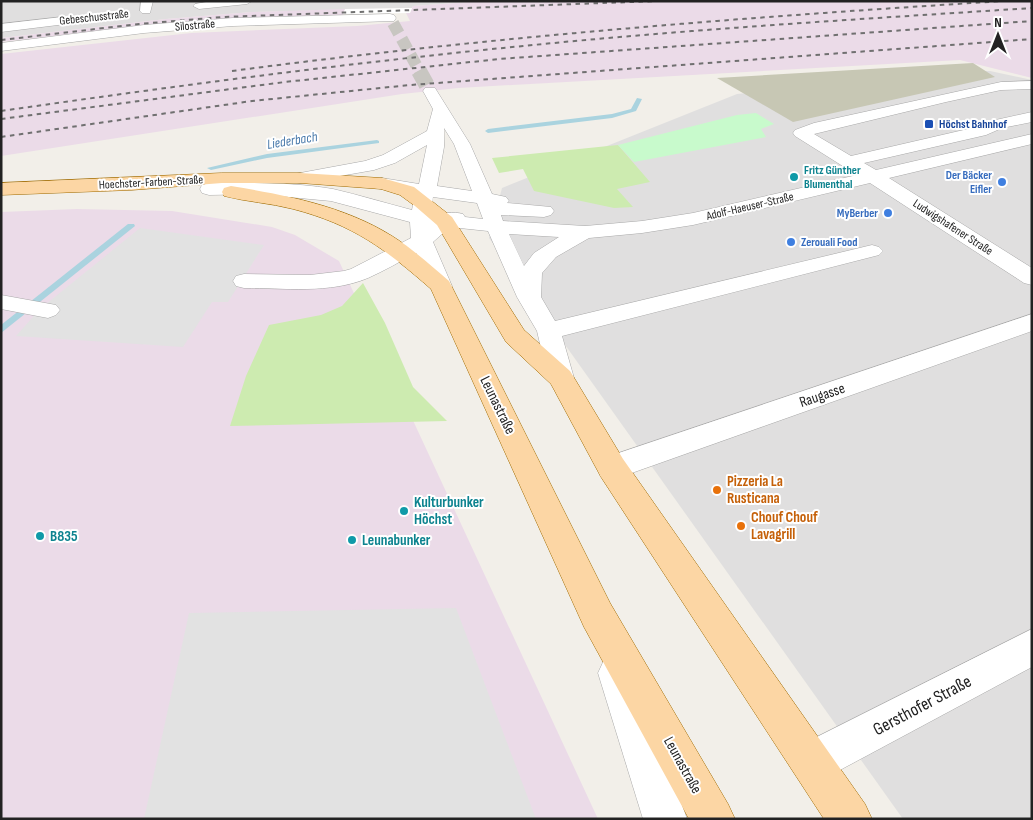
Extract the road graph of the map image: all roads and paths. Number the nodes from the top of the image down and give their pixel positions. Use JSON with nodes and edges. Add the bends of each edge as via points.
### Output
{"nodes":[{"id":1,"x":247,"y":1,"type":"edge"},
{"id":2,"x":183,"y":8,"type":"dead end"},
{"id":3,"x":390,"y":17,"type":"dead end"},
{"id":4,"x":79,"y":19,"type":"dead end"},
{"id":5,"x":1,"y":28,"type":"edge"},
{"id":6,"x":1,"y":47,"type":"edge"},
{"id":7,"x":1032,"y":86,"type":"edge"},
{"id":8,"x":430,"y":91,"type":"tunnel mouth"},
{"id":9,"x":440,"y":110,"type":"junction"},
{"id":10,"x":1032,"y":117,"type":"edge"},
{"id":11,"x":435,"y":134,"type":"junction"},
{"id":12,"x":1032,"y":139,"type":"edge"},
{"id":13,"x":847,"y":162,"type":"junction"},
{"id":14,"x":300,"y":178,"type":"junction"},
{"id":15,"x":873,"y":178,"type":"junction"},
{"id":16,"x":132,"y":184,"type":"junction"},
{"id":17,"x":1,"y":189,"type":"edge"},
{"id":18,"x":209,"y":189,"type":"junction"},
{"id":19,"x":423,"y":203,"type":"junction"},
{"id":20,"x":489,"y":211,"type":"junction"},
{"id":21,"x":445,"y":221,"type":"junction"},
{"id":22,"x":642,"y":227,"type":"junction"},
{"id":23,"x":585,"y":232,"type":"junction"},
{"id":24,"x":422,"y":240,"type":"junction"},
{"id":25,"x":402,"y":252,"type":"junction"},
{"id":26,"x":872,"y":252,"type":"dead end"},
{"id":27,"x":1032,"y":278,"type":"edge"},
{"id":28,"x":244,"y":281,"type":"dead end"},
{"id":29,"x":441,"y":286,"type":"junction"},
{"id":30,"x":529,"y":297,"type":"junction"},
{"id":31,"x":6,"y":303,"type":"edge"},
{"id":32,"x":48,"y":310,"type":"dead end"},
{"id":33,"x":1032,"y":322,"type":"edge"},
{"id":34,"x":549,"y":330,"type":"junction"},
{"id":35,"x":561,"y":378,"type":"junction"},
{"id":36,"x":612,"y":468,"type":"junction"},
{"id":37,"x":598,"y":615,"type":"junction"},
{"id":38,"x":1032,"y":647,"type":"edge"},
{"id":39,"x":812,"y":762,"type":"junction"},
{"id":40,"x":665,"y":819,"type":"edge"},
{"id":41,"x":713,"y":819,"type":"edge"},
{"id":42,"x":850,"y":819,"type":"edge"}],
"edges":[{"from":1,"to":2,"type":"street"},
{"from":3,"to":6,"type":"street","name":"Silostraße","via":[[233,22]]},
{"from":4,"to":5,"type":"street","name":"Gebeschusstraße"},
{"from":7,"to":13,"type":"street","name":"Ludwigshafener Straße","via":[[1001,86],[946,97],[801,133]]},
{"from":8,"to":9,"type":"street"},
{"from":9,"to":11,"type":"street"},
{"from":9,"to":20,"type":"street","via":[[462,144]]},
{"from":10,"to":13,"type":"street"},
{"from":11,"to":14,"type":"street","name":"Hoechster-Farben-Straße","via":[[403,153],[375,164]]},
{"from":11,"to":19,"type":"street"},
{"from":12,"to":15,"type":"street","name":"Adolf-Haeuser-Straße"},
{"from":13,"to":15,"type":"street","name":"Ludwigshafener Straße"},
{"from":14,"to":16,"type":"main road","name":"Hoechster-Farben-Straße","via":[[222,178]]},
{"from":14,"to":19,"type":"main road","name":"Hoechster-Farben-Straße","via":[[382,184],[407,191]]},
{"from":15,"to":22,"type":"street","name":"Adolf-Haeuser-Straße"},
{"from":15,"to":27,"type":"street","name":"Ludwigshafener Straße"},
{"from":16,"to":17,"type":"main road","name":"Hoechster-Farben-Straße"},
{"from":16,"to":18,"type":"main road","name":"Leunastraße"},
{"from":18,"to":19,"type":"street","name":"Hoechster-Farben-Straße","via":[[257,188]]},
{"from":18,"to":25,"type":"main road","name":"Leunastraße","via":[[262,196],[317,210],[354,225]]},
{"from":19,"to":20,"type":"street","name":"Hoechster-Farben-Straße"},
{"from":19,"to":21,"type":"street","name":"Adolf-Haeuser-Straße"},
{"from":19,"to":24,"type":"street"},
{"from":20,"to":21,"type":"street","name":"Adolf-Haeuser-Straße"},
{"from":20,"to":22,"type":"street","name":"Adolf-Haeuser-Straße","via":[[544,210]]},
{"from":20,"to":23,"type":"street","name":"Adolf-Haeuser-Straße"},
{"from":20,"to":30,"type":"street"},
{"from":21,"to":24,"type":"street"},
{"from":21,"to":35,"type":"main road","via":[[515,336]]},
{"from":22,"to":23,"type":"street","name":"Adolf-Haeuser-Straße"},
{"from":23,"to":30,"type":"street","name":"Adolf-Haeuser-Straße","via":[[562,243],[541,259],[531,271]]},
{"from":24,"to":25,"type":"street"},
{"from":24,"to":29,"type":"street"},
{"from":25,"to":28,"type":"street","via":[[344,278],[310,282]]},
{"from":25,"to":29,"type":"main road","name":"Leunastraße"},
{"from":26,"to":34,"type":"street"},
{"from":29,"to":37,"type":"main road","name":"Leunastraße"},
{"from":30,"to":34,"type":"street"},
{"from":31,"to":32,"type":"street"},
{"from":33,"to":36,"type":"street","name":"Raugasse"},
{"from":34,"to":35,"type":"street"},
{"from":35,"to":36,"type":"main road"},
{"from":36,"to":39,"type":"main road"},
{"from":37,"to":40,"type":"street"},
{"from":37,"to":41,"type":"main road","name":"Leunastraße"},
{"from":38,"to":39,"type":"street","name":"Gersthofer Straße"},
{"from":39,"to":42,"type":"main road"}]}
